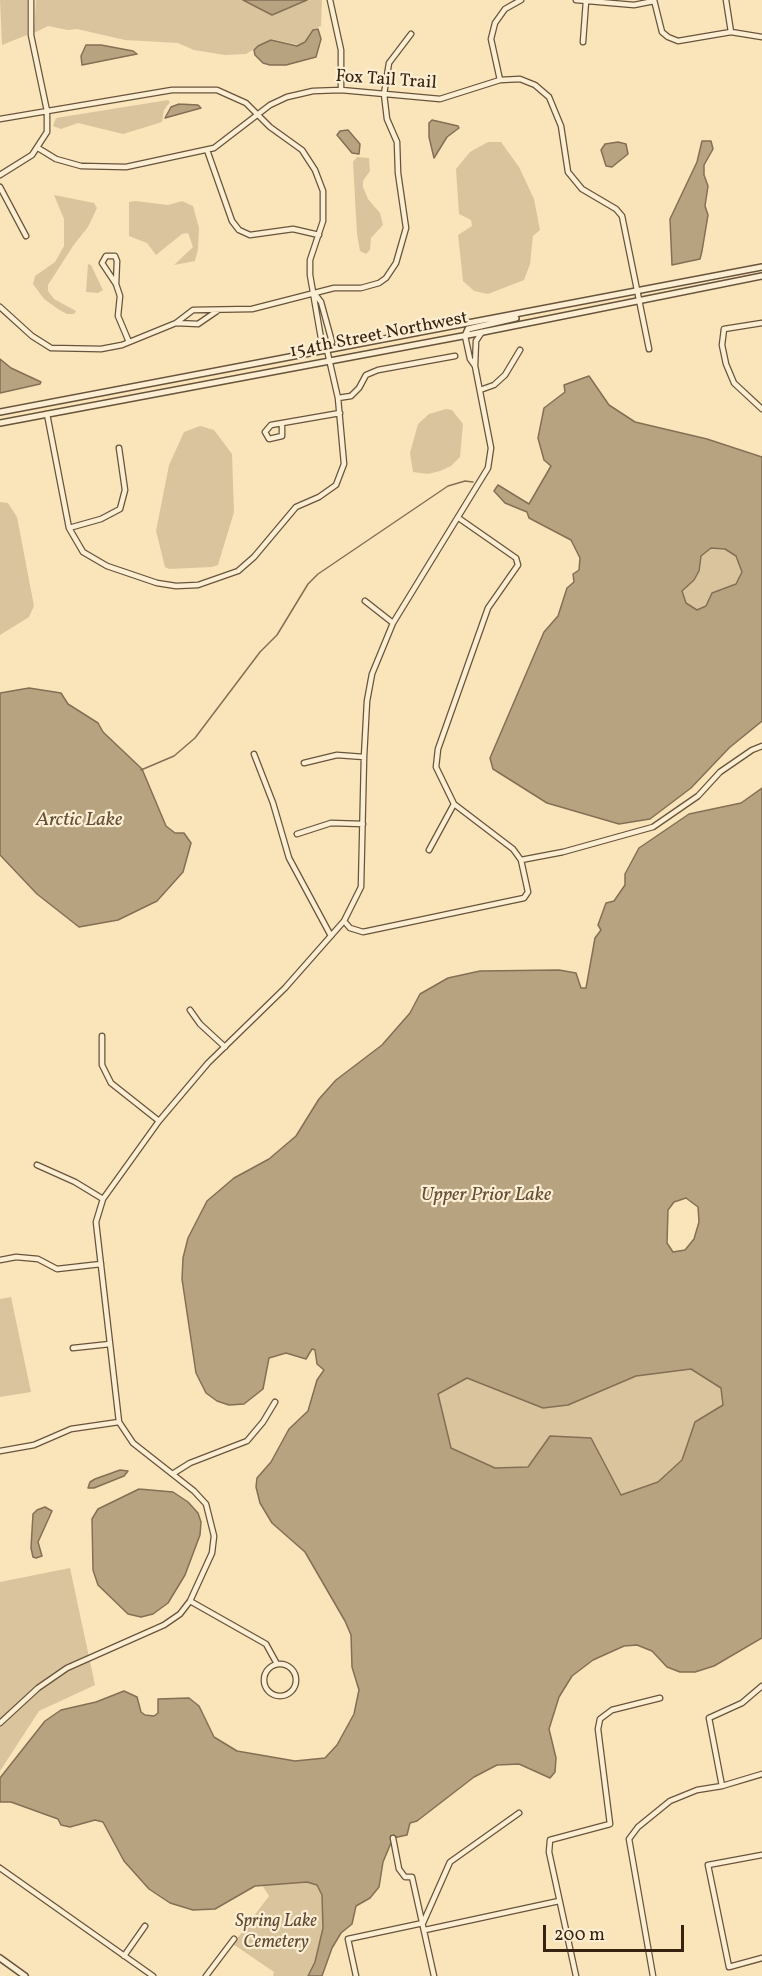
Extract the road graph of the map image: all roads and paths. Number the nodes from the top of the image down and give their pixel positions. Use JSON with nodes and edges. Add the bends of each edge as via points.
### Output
{"nodes":[{"id":1,"x":31,"y":0,"type":"edge"},
{"id":2,"x":330,"y":0,"type":"edge"},
{"id":3,"x":521,"y":0,"type":"edge"},
{"id":4,"x":576,"y":0,"type":"edge"},
{"id":5,"x":726,"y":0,"type":"edge"},
{"id":6,"x":586,"y":1,"type":"edge"},
{"id":7,"x":654,"y":1,"type":"edge"},
{"id":8,"x":731,"y":32,"type":"junction"},
{"id":9,"x":411,"y":34,"type":"dead end"},
{"id":10,"x":762,"y":37,"type":"edge"},
{"id":11,"x":584,"y":42,"type":"dead end"},
{"id":12,"x":500,"y":80,"type":"junction"},
{"id":13,"x":341,"y":90,"type":"junction"},
{"id":14,"x":384,"y":94,"type":"junction"},
{"id":15,"x":47,"y":111,"type":"junction"},
{"id":16,"x":258,"y":114,"type":"junction"},
{"id":17,"x":0,"y":119,"type":"edge"},
{"id":18,"x":38,"y":148,"type":"junction"},
{"id":19,"x":207,"y":150,"type":"junction"},
{"id":20,"x":0,"y":175,"type":"edge"},
{"id":21,"x":0,"y":187,"type":"edge"},
{"id":22,"x":319,"y":235,"type":"junction"},
{"id":23,"x":26,"y":236,"type":"dead end"},
{"id":24,"x":762,"y":267,"type":"edge"},
{"id":25,"x":762,"y":276,"type":"edge"},
{"id":26,"x":116,"y":284,"type":"junction"},
{"id":27,"x":639,"y":291,"type":"junction"},
{"id":28,"x":314,"y":293,"type":"junction"},
{"id":29,"x":640,"y":300,"type":"junction"},
{"id":30,"x":0,"y":307,"type":"edge"},
{"id":31,"x":218,"y":311,"type":"junction"},
{"id":32,"x":531,"y":312,"type":"junction"},
{"id":33,"x":176,"y":323,"type":"junction"},
{"id":34,"x":762,"y":323,"type":"edge"},
{"id":35,"x":482,"y":332,"type":"junction"},
{"id":36,"x":465,"y":336,"type":"junction"},
{"id":37,"x":129,"y":342,"type":"junction"},
{"id":38,"x":649,"y":349,"type":"dead end"},
{"id":39,"x":327,"y":350,"type":"junction"},
{"id":40,"x":520,"y":350,"type":"dead end"},
{"id":41,"x":455,"y":356,"type":"dead end"},
{"id":42,"x":330,"y":361,"type":"junction"},
{"id":43,"x":475,"y":366,"type":"junction"},
{"id":44,"x":480,"y":390,"type":"junction"},
{"id":45,"x":338,"y":398,"type":"junction"},
{"id":46,"x":762,"y":409,"type":"edge"},
{"id":47,"x":0,"y":412,"type":"edge"},
{"id":48,"x":340,"y":413,"type":"junction"},
{"id":49,"x":47,"y":414,"type":"junction"},
{"id":50,"x":0,"y":423,"type":"edge"},
{"id":51,"x":282,"y":424,"type":"dead end"},
{"id":52,"x":119,"y":448,"type":"dead end"},
{"id":53,"x":460,"y":519,"type":"junction"},
{"id":54,"x":69,"y":528,"type":"junction"},
{"id":55,"x":365,"y":601,"type":"dead end"},
{"id":56,"x":393,"y":623,"type":"junction"},
{"id":57,"x":762,"y":746,"type":"edge"},
{"id":58,"x":254,"y":754,"type":"dead end"},
{"id":59,"x":364,"y":757,"type":"junction"},
{"id":60,"x":304,"y":763,"type":"dead end"},
{"id":61,"x":454,"y":804,"type":"junction"},
{"id":62,"x":363,"y":824,"type":"junction"},
{"id":63,"x":297,"y":834,"type":"dead end"},
{"id":64,"x":429,"y":850,"type":"dead end"},
{"id":65,"x":521,"y":860,"type":"junction"},
{"id":66,"x":344,"y":921,"type":"junction"},
{"id":67,"x":331,"y":936,"type":"junction"},
{"id":68,"x":190,"y":1010,"type":"dead end"},
{"id":69,"x":102,"y":1036,"type":"dead end"},
{"id":70,"x":225,"y":1047,"type":"junction"},
{"id":71,"x":159,"y":1121,"type":"junction"},
{"id":72,"x":37,"y":1165,"type":"dead end"},
{"id":73,"x":103,"y":1199,"type":"junction"},
{"id":74,"x":0,"y":1260,"type":"edge"},
{"id":75,"x":101,"y":1264,"type":"junction"},
{"id":76,"x":110,"y":1344,"type":"junction"},
{"id":77,"x":73,"y":1348,"type":"dead end"},
{"id":78,"x":274,"y":1402,"type":"dead end"},
{"id":79,"x":119,"y":1422,"type":"junction"},
{"id":80,"x":0,"y":1451,"type":"edge"},
{"id":81,"x":174,"y":1473,"type":"junction"},
{"id":82,"x":190,"y":1601,"type":"junction"},
{"id":83,"x":277,"y":1664,"type":"junction"},
{"id":84,"x":762,"y":1686,"type":"edge"},
{"id":85,"x":660,"y":1698,"type":"dead end"},
{"id":86,"x":0,"y":1723,"type":"edge"},
{"id":87,"x":762,"y":1774,"type":"edge"},
{"id":88,"x":722,"y":1786,"type":"junction"},
{"id":89,"x":519,"y":1813,"type":"dead end"},
{"id":90,"x":393,"y":1838,"type":"dead end"},
{"id":91,"x":762,"y":1855,"type":"edge"},
{"id":92,"x":0,"y":1868,"type":"edge"},
{"id":93,"x":559,"y":1901,"type":"junction"},
{"id":94,"x":423,"y":1923,"type":"junction"},
{"id":95,"x":146,"y":1926,"type":"dead end"},
{"id":96,"x":425,"y":1930,"type":"junction"},
{"id":97,"x":234,"y":1939,"type":"dead end"},
{"id":98,"x":124,"y":1956,"type":"junction"},
{"id":99,"x":0,"y":1958,"type":"edge"},
{"id":100,"x":762,"y":1958,"type":"edge"},
{"id":101,"x":25,"y":1976,"type":"edge"},
{"id":102,"x":153,"y":1976,"type":"edge"},
{"id":103,"x":206,"y":1976,"type":"edge"},
{"id":104,"x":356,"y":1976,"type":"edge"},
{"id":105,"x":434,"y":1976,"type":"edge"},
{"id":106,"x":576,"y":1976,"type":"edge"},
{"id":107,"x":653,"y":1976,"type":"edge"}],
"edges":[{"from":1,"to":15,"type":"street","via":[[32,46]]},
{"from":2,"to":13,"type":"street","via":[[341,50]]},
{"from":3,"to":12,"type":"street","via":[[505,9],[495,23],[491,39]]},
{"from":4,"to":6,"type":"street"},
{"from":5,"to":8,"type":"street"},
{"from":6,"to":7,"type":"street","via":[[634,5]]},
{"from":6,"to":11,"type":"street"},
{"from":7,"to":8,"type":"street","via":[[662,32],[668,37],[678,40]]},
{"from":8,"to":10,"type":"street"},
{"from":9,"to":14,"type":"street","via":[[389,63]]},
{"from":12,"to":14,"type":"street","name":"Fox Tail Trail","via":[[440,99]]},
{"from":12,"to":27,"type":"street","name":"Fox Tail Trail","via":[[520,79],[549,97],[561,126],[568,172],[582,189],[616,208],[622,216]]},
{"from":13,"to":14,"type":"street","name":"Fox Tail Trail"},
{"from":13,"to":16,"type":"street","name":"Fox Tail Trail","via":[[287,96]]},
{"from":14,"to":28,"type":"street","via":[[387,119],[397,141],[406,223],[396,263],[379,283]]},
{"from":15,"to":16,"type":"street","via":[[198,88],[227,93]]},
{"from":15,"to":17,"type":"street"},
{"from":15,"to":18,"type":"street","via":[[47,132]]},
{"from":16,"to":19,"type":"street","name":"Fox Tail Trail","via":[[220,145]]},
{"from":16,"to":22,"type":"street","via":[[302,150],[315,170],[324,202]]},
{"from":18,"to":19,"type":"street","name":"Fox Tail Trail","via":[[68,163],[110,168]]},
{"from":18,"to":20,"type":"street"},
{"from":19,"to":22,"type":"street","via":[[232,221],[239,230],[250,235],[286,228]]},
{"from":21,"to":23,"type":"street"},
{"from":22,"to":28,"type":"street","via":[[310,260]]},
{"from":24,"to":27,"type":"street","name":"154th Street Northwest"},
{"from":25,"to":29,"type":"street","name":"154th Street Northwest"},
{"from":26,"to":26,"type":"street","via":[[117,261],[115,256],[106,256],[102,263]]},
{"from":26,"to":37,"type":"street","via":[[120,296],[118,316]]},
{"from":27,"to":29,"type":"street","name":"Fox Tail Trail"},
{"from":27,"to":32,"type":"street","name":"154th Street Northwest"},
{"from":28,"to":31,"type":"street","via":[[252,309]]},
{"from":28,"to":39,"type":"street","via":[[322,345]]},
{"from":28,"to":39,"type":"street","via":[[321,302],[332,342]]},
{"from":29,"to":35,"type":"street","name":"154th Street Northwest"},
{"from":29,"to":38,"type":"street","name":"Fox Tail Trail"},
{"from":30,"to":37,"type":"street","via":[[51,348],[101,349]]},
{"from":31,"to":33,"type":"street","via":[[198,324]]},
{"from":31,"to":33,"type":"street","via":[[193,310]]},
{"from":32,"to":36,"type":"street","via":[[468,329]]},
{"from":32,"to":39,"type":"street","name":"154th Street Northwest"},
{"from":33,"to":37,"type":"street"},
{"from":34,"to":46,"type":"street","via":[[723,329],[722,345],[734,383]]},
{"from":35,"to":36,"type":"street","name":"154th Street Northwest"},
{"from":35,"to":43,"type":"street","via":[[476,341]]},
{"from":36,"to":42,"type":"street","name":"154th Street Northwest"},
{"from":36,"to":43,"type":"street"},
{"from":39,"to":42,"type":"street"},
{"from":39,"to":47,"type":"street","name":"154th Street Northwest"},
{"from":40,"to":44,"type":"street","via":[[505,375]]},
{"from":41,"to":45,"type":"street","via":[[378,370],[366,375],[351,396]]},
{"from":42,"to":45,"type":"street"},
{"from":42,"to":49,"type":"street","name":"154th Street Northwest"},
{"from":43,"to":44,"type":"street"},
{"from":44,"to":53,"type":"street","via":[[491,456],[485,475]]},
{"from":45,"to":48,"type":"street"},
{"from":48,"to":51,"type":"street"},
{"from":48,"to":54,"type":"street","via":[[344,464],[336,485],[296,507],[254,557],[238,571],[220,579],[198,585],[157,583],[96,562],[83,552]]},
{"from":49,"to":50,"type":"street","name":"154th Street Northwest"},
{"from":49,"to":54,"type":"street"},
{"from":52,"to":54,"type":"street","via":[[125,490],[120,509]]},
{"from":53,"to":56,"type":"street"},
{"from":53,"to":61,"type":"street","via":[[516,558],[518,565],[488,608],[438,749],[436,767]]},
{"from":55,"to":56,"type":"street"},
{"from":56,"to":59,"type":"street","via":[[372,674]]},
{"from":57,"to":65,"type":"street","via":[[720,772],[698,795],[652,826]]},
{"from":58,"to":67,"type":"street","via":[[289,858]]},
{"from":59,"to":60,"type":"street","via":[[338,755]]},
{"from":59,"to":62,"type":"street"},
{"from":61,"to":64,"type":"street"},
{"from":61,"to":65,"type":"street","via":[[513,849]]},
{"from":62,"to":63,"type":"street","via":[[331,824]]},
{"from":62,"to":66,"type":"street","via":[[361,887]]},
{"from":65,"to":66,"type":"street","via":[[528,892],[524,898],[363,932],[350,928]]},
{"from":66,"to":67,"type":"street"},
{"from":67,"to":70,"type":"street"},
{"from":68,"to":70,"type":"street"},
{"from":69,"to":71,"type":"street","via":[[102,1065],[111,1083]]},
{"from":70,"to":71,"type":"street"},
{"from":71,"to":73,"type":"street"},
{"from":72,"to":73,"type":"street"},
{"from":73,"to":75,"type":"street","via":[[96,1222]]},
{"from":74,"to":75,"type":"street","via":[[38,1259],[57,1269]]},
{"from":75,"to":76,"type":"street"},
{"from":76,"to":77,"type":"street"},
{"from":76,"to":79,"type":"street"},
{"from":78,"to":81,"type":"street","via":[[247,1441]]},
{"from":79,"to":80,"type":"street","via":[[70,1429],[34,1445]]},
{"from":79,"to":81,"type":"street","via":[[133,1443]]},
{"from":81,"to":82,"type":"street","via":[[206,1504],[214,1536],[212,1553]]},
{"from":82,"to":83,"type":"street","via":[[266,1644]]},
{"from":82,"to":86,"type":"street","via":[[164,1625],[67,1668]]},
{"from":83,"to":83,"type":"street","via":[[268,1669],[264,1683],[268,1691],[281,1696],[292,1691],[297,1679],[290,1666]]},
{"from":84,"to":88,"type":"street","via":[[742,1703],[709,1718]]},
{"from":85,"to":93,"type":"street","via":[[612,1710],[600,1719],[610,1824],[550,1840]]},
{"from":87,"to":88,"type":"street"},
{"from":88,"to":107,"type":"street","via":[[696,1790],[670,1801],[629,1839]]},
{"from":89,"to":94,"type":"street","via":[[450,1862]]},
{"from":90,"to":94,"type":"street","via":[[399,1869],[405,1877],[412,1877]]},
{"from":91,"to":100,"type":"street","via":[[708,1865],[729,1967]]},
{"from":92,"to":98,"type":"street"},
{"from":93,"to":96,"type":"street"},
{"from":93,"to":106,"type":"street"},
{"from":94,"to":96,"type":"street"},
{"from":94,"to":104,"type":"street","via":[[348,1939]]},
{"from":95,"to":98,"type":"street"},
{"from":96,"to":105,"type":"street"},
{"from":97,"to":103,"type":"street"},
{"from":98,"to":102,"type":"street"},
{"from":99,"to":101,"type":"street"}]}
